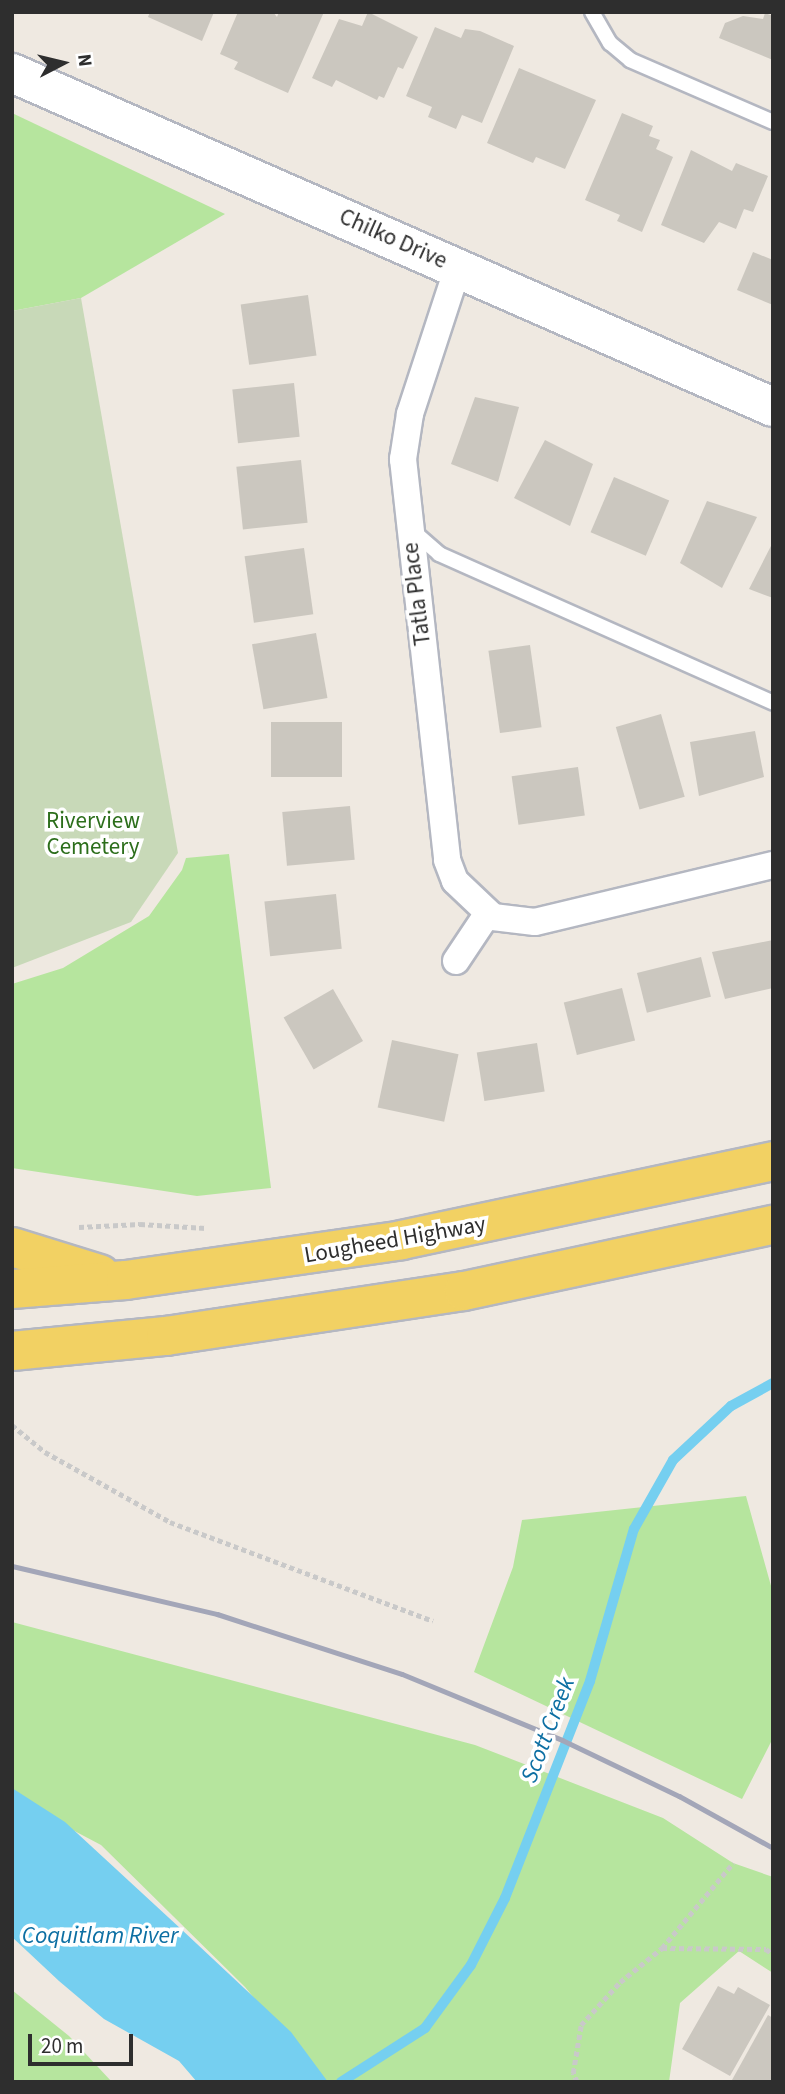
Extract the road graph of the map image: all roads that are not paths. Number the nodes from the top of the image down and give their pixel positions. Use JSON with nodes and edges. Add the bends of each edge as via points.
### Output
{"nodes":[{"id":1,"x":592,"y":12,"type":"edge"},
{"id":2,"x":12,"y":73,"type":"edge"},
{"id":3,"x":773,"y":122,"type":"edge"},
{"id":4,"x":458,"y":267,"type":"junction"},
{"id":5,"x":773,"y":407,"type":"edge"},
{"id":6,"x":409,"y":528,"type":"junction"},
{"id":7,"x":773,"y":703,"type":"edge"},
{"id":8,"x":773,"y":865,"type":"edge"},
{"id":9,"x":488,"y":913,"type":"junction"},
{"id":10,"x":456,"y":961,"type":"dead end"},
{"id":11,"x":773,"y":1161,"type":"edge"},
{"id":12,"x":773,"y":1225,"type":"edge"},
{"id":13,"x":12,"y":1247,"type":"edge"},
{"id":14,"x":126,"y":1280,"type":"junction"},
{"id":15,"x":12,"y":1289,"type":"edge"},
{"id":16,"x":12,"y":1351,"type":"edge"}],
"edges":[{"from":1,"to":3,"type":"lane","via":[[610,43],[630,60]]},
{"from":2,"to":4,"type":"street","name":"Chilko Drive"},
{"from":4,"to":5,"type":"street","name":"Chilko Drive"},
{"from":4,"to":6,"type":"street","name":"Tatla Place","via":[[405,438]]},
{"from":6,"to":7,"type":"lane","via":[[439,554]]},
{"from":6,"to":9,"type":"street","name":"Tatla Place","via":[[447,860],[455,881]]},
{"from":8,"to":9,"type":"street","via":[[535,922],[504,920]]},
{"from":9,"to":10,"type":"street"},
{"from":11,"to":14,"type":"main road","name":"Lougheed Highway","via":[[456,1231]]},
{"from":12,"to":16,"type":"main road","via":[[451,1293],[166,1336]]},
{"from":13,"to":14,"type":"main road"},
{"from":14,"to":15,"type":"main road","name":"Lougheed Highway"}]}
